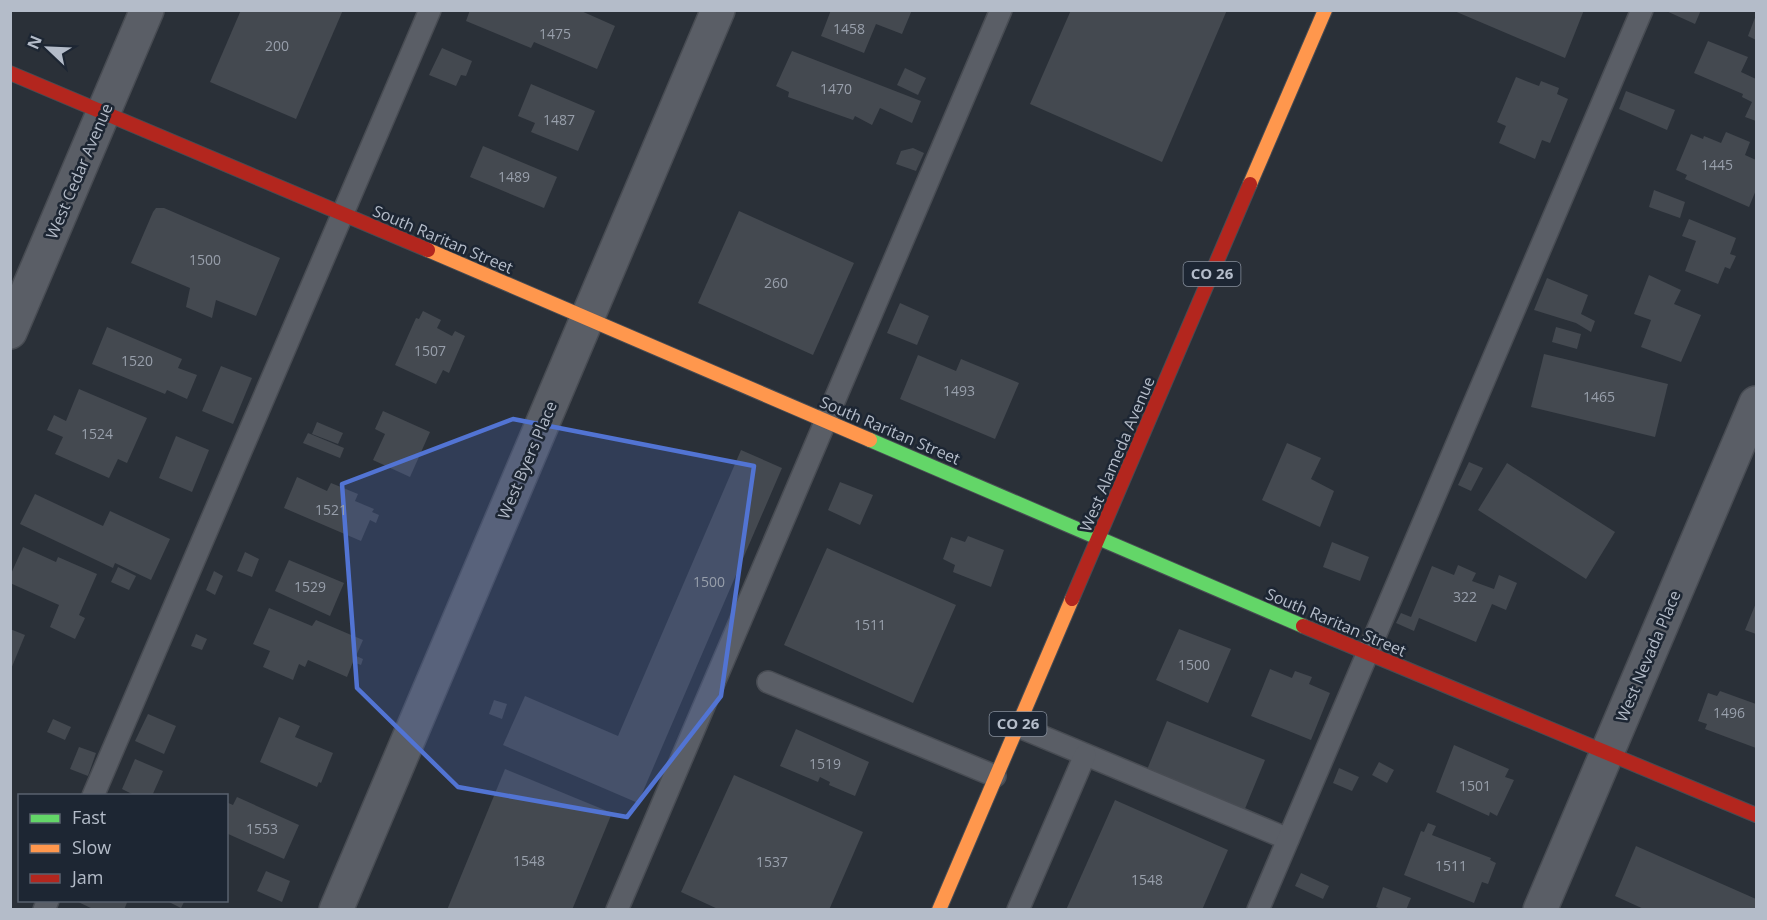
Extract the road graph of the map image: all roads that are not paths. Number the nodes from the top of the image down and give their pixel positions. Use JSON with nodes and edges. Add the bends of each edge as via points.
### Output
{"nodes":[{"id":1,"x":147,"y":10,"type":"edge"},
{"id":2,"x":430,"y":10,"type":"edge"},
{"id":3,"x":718,"y":10,"type":"edge"},
{"id":4,"x":1001,"y":10,"type":"edge"},
{"id":5,"x":1325,"y":10,"type":"edge"},
{"id":6,"x":1642,"y":10,"type":"edge"},
{"id":7,"x":10,"y":74,"type":"edge"},
{"id":8,"x":103,"y":114,"type":"junction"},
{"id":9,"x":343,"y":215,"type":"junction"},
{"id":10,"x":587,"y":318,"type":"junction"},
{"id":11,"x":10,"y":332,"type":"edge"},
{"id":12,"x":1756,"y":403,"type":"edge"},
{"id":13,"x":826,"y":421,"type":"junction"},
{"id":14,"x":1099,"y":538,"type":"junction"},
{"id":15,"x":1367,"y":653,"type":"junction"},
{"id":16,"x":768,"y":682,"type":"dead end"},
{"id":17,"x":1017,"y":726,"type":"junction"},
{"id":18,"x":1607,"y":753,"type":"junction"},
{"id":19,"x":1085,"y":755,"type":"junction"},
{"id":20,"x":995,"y":776,"type":"junction"},
{"id":21,"x":93,"y":794,"type":"edge"},
{"id":22,"x":1756,"y":815,"type":"edge"},
{"id":23,"x":1288,"y":839,"type":"junction"},
{"id":24,"x":336,"y":909,"type":"edge"},
{"id":25,"x":617,"y":909,"type":"edge"},
{"id":26,"x":939,"y":909,"type":"edge"},
{"id":27,"x":1018,"y":909,"type":"edge"},
{"id":28,"x":1258,"y":909,"type":"edge"},
{"id":29,"x":1540,"y":909,"type":"edge"}],
"edges":[{"from":1,"to":8,"type":"street","name":"West Cedar Avenue"},
{"from":2,"to":9,"type":"lane"},
{"from":3,"to":10,"type":"street","name":"West Byers Place"},
{"from":4,"to":13,"type":"lane"},
{"from":5,"to":14,"type":"street","name":"West Alameda Avenue","number":"CO 26"},
{"from":6,"to":15,"type":"lane"},
{"from":7,"to":8,"type":"street","name":"South Raritan Street"},
{"from":8,"to":9,"type":"street","name":"South Raritan Street"},
{"from":8,"to":11,"type":"street","name":"West Cedar Avenue"},
{"from":9,"to":10,"type":"street","name":"South Raritan Street"},
{"from":9,"to":21,"type":"lane"},
{"from":10,"to":13,"type":"street","name":"South Raritan Street"},
{"from":10,"to":24,"type":"street","name":"West Byers Place"},
{"from":12,"to":18,"type":"street","name":"West Nevada Place"},
{"from":13,"to":14,"type":"street","name":"South Raritan Street"},
{"from":13,"to":25,"type":"lane"},
{"from":14,"to":15,"type":"street","name":"South Raritan Street"},
{"from":14,"to":17,"type":"street","name":"West Alameda Avenue","number":"CO 26"},
{"from":15,"to":18,"type":"street","name":"South Raritan Street"},
{"from":15,"to":23,"type":"lane"},
{"from":16,"to":20,"type":"lane"},
{"from":17,"to":19,"type":"lane"},
{"from":17,"to":20,"type":"street","name":"West Alameda Avenue","number":"CO 26"},
{"from":18,"to":22,"type":"street","name":"South Raritan Street"},
{"from":18,"to":29,"type":"street","name":"West Nevada Place"},
{"from":19,"to":23,"type":"lane"},
{"from":19,"to":27,"type":"lane"},
{"from":20,"to":26,"type":"street","name":"West Alameda Avenue","number":"CO 26"},
{"from":23,"to":28,"type":"lane"}]}
